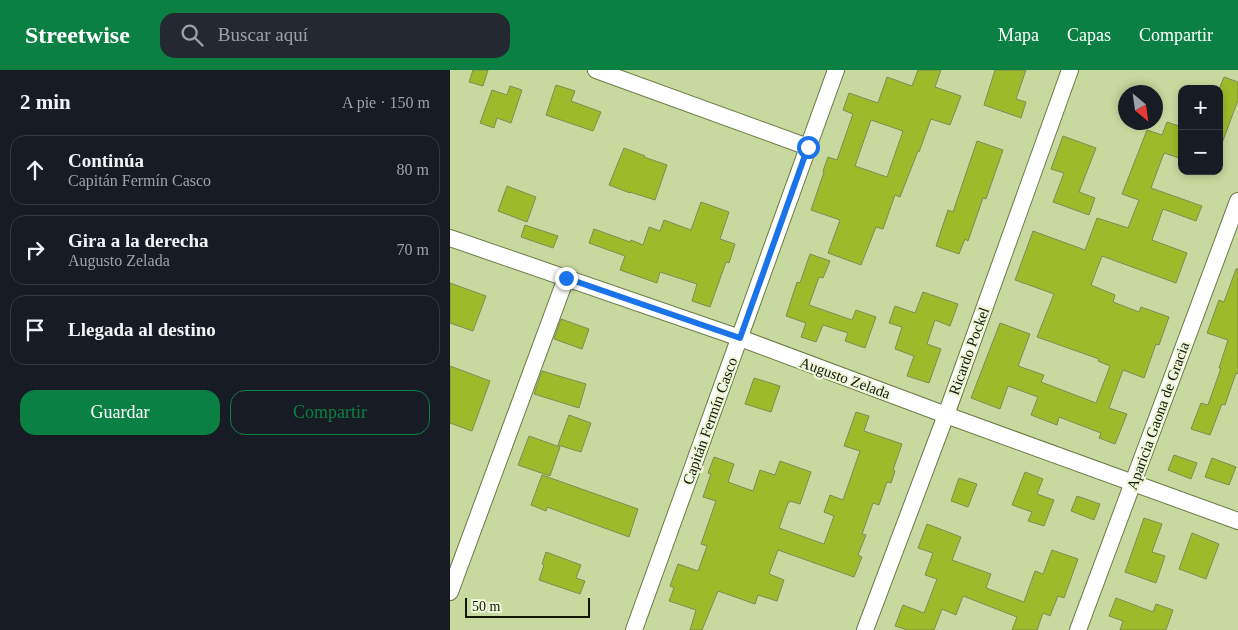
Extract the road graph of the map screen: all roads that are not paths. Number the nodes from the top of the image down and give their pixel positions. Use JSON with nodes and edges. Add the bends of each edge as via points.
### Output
{"nodes":[{"id":1,"x":596,"y":70,"type":"edge"},
{"id":2,"x":836,"y":70,"type":"edge"},
{"id":3,"x":1070,"y":70,"type":"edge"},
{"id":4,"x":808,"y":147,"type":"junction"},
{"id":5,"x":1238,"y":201,"type":"edge"},
{"id":6,"x":450,"y":238,"type":"edge"},
{"id":7,"x":566,"y":278,"type":"junction"},
{"id":8,"x":740,"y":338,"type":"junction"},
{"id":9,"x":946,"y":415,"type":"junction"},
{"id":10,"x":1133,"y":483,"type":"junction"},
{"id":11,"x":1238,"y":521,"type":"edge"},
{"id":12,"x":450,"y":592,"type":"edge"},
{"id":13,"x":634,"y":630,"type":"edge"},
{"id":14,"x":865,"y":630,"type":"edge"},
{"id":15,"x":1078,"y":630,"type":"edge"}],
"edges":[{"from":1,"to":4,"type":"street"},
{"from":2,"to":4,"type":"street","name":"Capitán Fermín Casco"},
{"from":3,"to":9,"type":"street","name":"Ricardo Pockel"},
{"from":4,"to":8,"type":"street","name":"Capitán Fermín Casco"},
{"from":5,"to":10,"type":"street","name":"Aparicia Gaona de Gracia"},
{"from":6,"to":7,"type":"street","name":"Augusto Zelada"},
{"from":7,"to":8,"type":"street","name":"Augusto Zelada"},
{"from":7,"to":12,"type":"street"},
{"from":8,"to":9,"type":"street","name":"Augusto Zelada"},
{"from":8,"to":13,"type":"street","name":"Capitán Fermín Casco"},
{"from":9,"to":10,"type":"street","name":"Augusto Zelada"},
{"from":9,"to":14,"type":"street","name":"Ricardo Pockel"},
{"from":10,"to":11,"type":"street","name":"Augusto Zelada"},
{"from":10,"to":15,"type":"street","name":"Aparicia Gaona de Gracia"}]}
